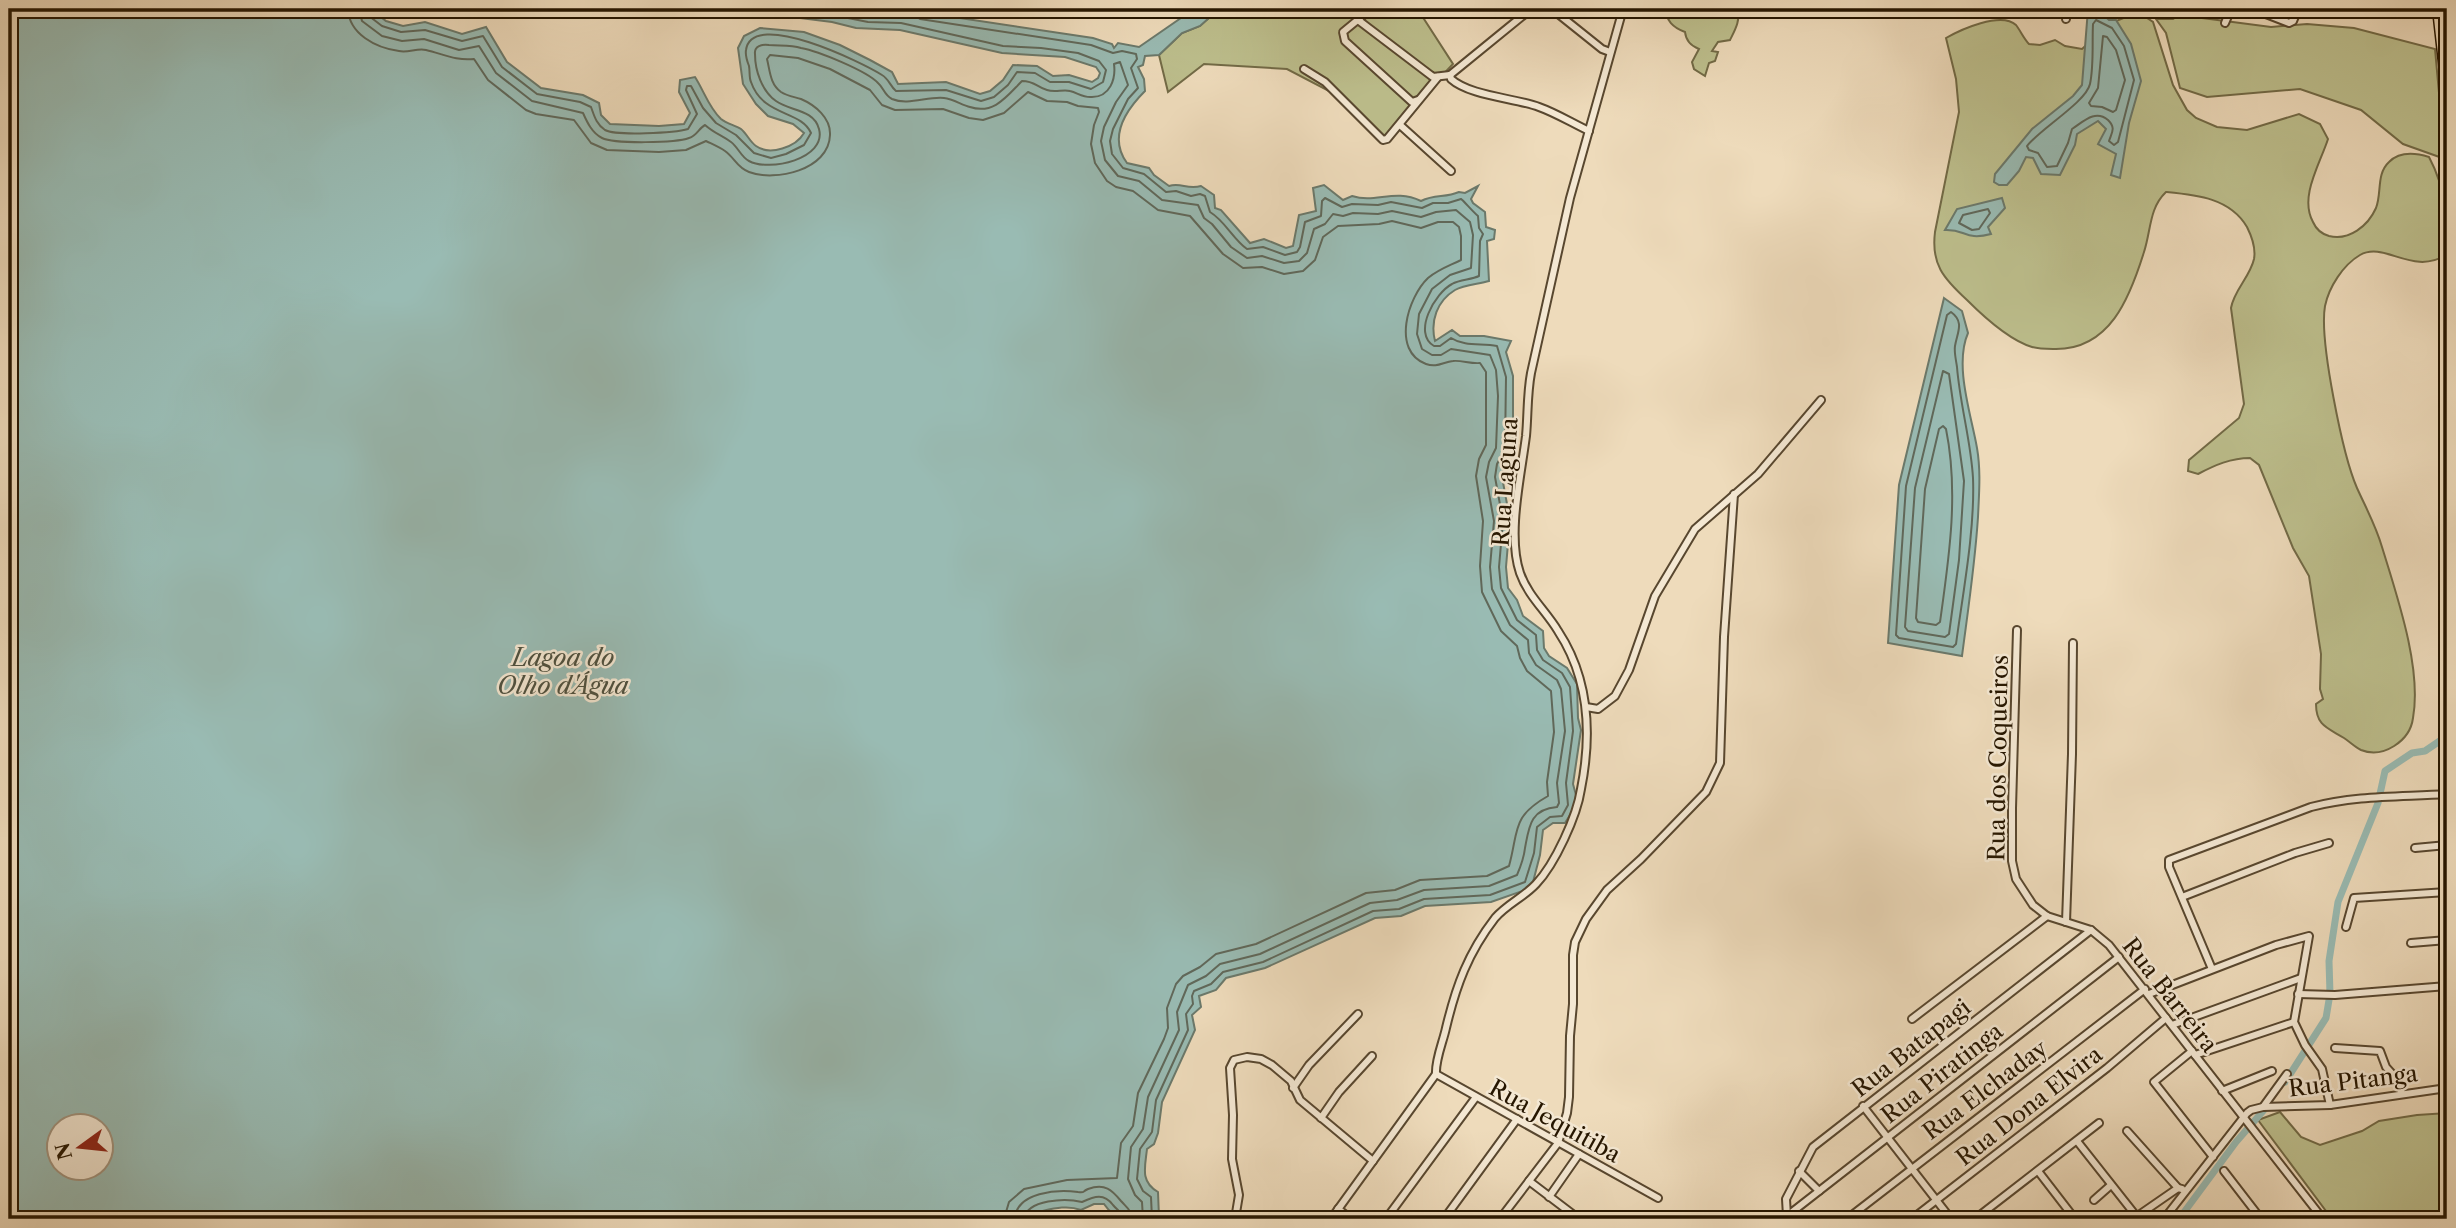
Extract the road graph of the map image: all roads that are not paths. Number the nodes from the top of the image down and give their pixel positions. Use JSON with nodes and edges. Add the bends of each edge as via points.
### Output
{"nodes":[{"id":1,"x":1371,"y":9,"type":"edge"},
{"id":2,"x":1531,"y":9,"type":"edge"},
{"id":3,"x":1552,"y":9,"type":"edge"},
{"id":4,"x":1623,"y":9,"type":"edge"},
{"id":5,"x":2067,"y":9,"type":"edge"},
{"id":6,"x":2172,"y":9,"type":"edge"},
{"id":7,"x":2231,"y":9,"type":"edge"},
{"id":8,"x":2253,"y":9,"type":"edge"},
{"id":9,"x":2298,"y":9,"type":"edge"},
{"id":10,"x":2437,"y":9,"type":"edge"},
{"id":11,"x":2190,"y":14,"type":"dead end"},
{"id":12,"x":2066,"y":19,"type":"dead end"},
{"id":13,"x":1358,"y":20,"type":"junction"},
{"id":14,"x":2225,"y":23,"type":"dead end"},
{"id":15,"x":2443,"y":26,"type":"edge"},
{"id":16,"x":1610,"y":52,"type":"junction"},
{"id":17,"x":1304,"y":69,"type":"dead end"},
{"id":18,"x":1450,"y":75,"type":"junction"},
{"id":19,"x":1438,"y":77,"type":"junction"},
{"id":20,"x":2447,"y":98,"type":"edge"},
{"id":21,"x":1418,"y":100,"type":"junction"},
{"id":22,"x":1399,"y":125,"type":"junction"},
{"id":23,"x":1588,"y":131,"type":"junction"},
{"id":24,"x":1451,"y":171,"type":"dead end"},
{"id":25,"x":1821,"y":400,"type":"dead end"},
{"id":26,"x":1734,"y":494,"type":"junction"},
{"id":27,"x":2017,"y":630,"type":"dead end"},
{"id":28,"x":2073,"y":643,"type":"dead end"},
{"id":29,"x":1586,"y":707,"type":"junction"},
{"id":30,"x":2447,"y":794,"type":"edge"},
{"id":31,"x":2329,"y":843,"type":"dead end"},
{"id":32,"x":2447,"y":845,"type":"edge"},
{"id":33,"x":2415,"y":848,"type":"dead end"},
{"id":34,"x":2447,"y":892,"type":"edge"},
{"id":35,"x":2182,"y":897,"type":"junction"},
{"id":36,"x":2047,"y":916,"type":"junction"},
{"id":37,"x":2066,"y":922,"type":"junction"},
{"id":38,"x":2346,"y":928,"type":"dead end"},
{"id":39,"x":2091,"y":930,"type":"junction"},
{"id":40,"x":2447,"y":940,"type":"edge"},
{"id":41,"x":2411,"y":943,"type":"dead end"},
{"id":42,"x":2119,"y":957,"type":"junction"},
{"id":43,"x":2212,"y":969,"type":"junction"},
{"id":44,"x":2301,"y":978,"type":"junction"},
{"id":45,"x":2447,"y":986,"type":"edge"},
{"id":46,"x":2147,"y":992,"type":"junction"},
{"id":47,"x":2298,"y":994,"type":"junction"},
{"id":48,"x":1358,"y":1014,"type":"dead end"},
{"id":49,"x":2166,"y":1018,"type":"junction"},
{"id":50,"x":1912,"y":1019,"type":"dead end"},
{"id":51,"x":2294,"y":1022,"type":"junction"},
{"id":52,"x":2172,"y":1025,"type":"junction"},
{"id":53,"x":2335,"y":1048,"type":"dead end"},
{"id":54,"x":2194,"y":1053,"type":"junction"},
{"id":55,"x":1371,"y":1056,"type":"dead end"},
{"id":56,"x":2272,"y":1071,"type":"dead end"},
{"id":57,"x":2287,"y":1073,"type":"dead end"},
{"id":58,"x":1436,"y":1074,"type":"junction"},
{"id":59,"x":1293,"y":1088,"type":"junction"},
{"id":60,"x":2447,"y":1088,"type":"edge"},
{"id":61,"x":2222,"y":1091,"type":"junction"},
{"id":62,"x":2402,"y":1094,"type":"junction"},
{"id":63,"x":1476,"y":1097,"type":"junction"},
{"id":64,"x":2329,"y":1104,"type":"junction"},
{"id":65,"x":1863,"y":1106,"type":"junction"},
{"id":66,"x":2263,"y":1107,"type":"junction"},
{"id":67,"x":1321,"y":1118,"type":"junction"},
{"id":68,"x":2246,"y":1118,"type":"junction"},
{"id":69,"x":1517,"y":1119,"type":"junction"},
{"id":70,"x":2099,"y":1123,"type":"dead end"},
{"id":71,"x":2127,"y":1131,"type":"dead end"},
{"id":72,"x":1887,"y":1138,"type":"junction"},
{"id":73,"x":2077,"y":1140,"type":"junction"},
{"id":74,"x":1558,"y":1143,"type":"junction"},
{"id":75,"x":1579,"y":1154,"type":"junction"},
{"id":76,"x":2213,"y":1157,"type":"junction"},
{"id":77,"x":1373,"y":1161,"type":"junction"},
{"id":78,"x":1911,"y":1169,"type":"junction"},
{"id":79,"x":1799,"y":1171,"type":"junction"},
{"id":80,"x":2038,"y":1171,"type":"junction"},
{"id":81,"x":2224,"y":1171,"type":"dead end"},
{"id":82,"x":1529,"y":1181,"type":"junction"},
{"id":83,"x":2111,"y":1185,"type":"junction"},
{"id":84,"x":2190,"y":1186,"type":"junction"},
{"id":85,"x":2178,"y":1188,"type":"junction"},
{"id":86,"x":1819,"y":1191,"type":"junction"},
{"id":87,"x":1549,"y":1197,"type":"junction"},
{"id":88,"x":1658,"y":1198,"type":"dead end"},
{"id":89,"x":1936,"y":1200,"type":"junction"},
{"id":90,"x":2094,"y":1200,"type":"dead end"},
{"id":91,"x":1338,"y":1209,"type":"junction"},
{"id":92,"x":1787,"y":1216,"type":"joint"},
{"id":93,"x":1503,"y":1218,"type":"edge"},
{"id":94,"x":2135,"y":1218,"type":"edge"},
{"id":95,"x":1234,"y":1219,"type":"edge"},
{"id":96,"x":1331,"y":1219,"type":"edge"},
{"id":97,"x":1351,"y":1219,"type":"edge"},
{"id":98,"x":1386,"y":1219,"type":"edge"},
{"id":99,"x":1444,"y":1219,"type":"edge"},
{"id":100,"x":1579,"y":1219,"type":"edge"},
{"id":101,"x":1847,"y":1219,"type":"edge"},
{"id":102,"x":1912,"y":1219,"type":"edge"},
{"id":103,"x":1951,"y":1219,"type":"edge"},
{"id":104,"x":1975,"y":1219,"type":"edge"},
{"id":105,"x":2075,"y":1219,"type":"edge"},
{"id":106,"x":2164,"y":1219,"type":"edge"},
{"id":107,"x":2260,"y":1219,"type":"edge"},
{"id":108,"x":2323,"y":1219,"type":"edge"}],
"edges":[{"from":1,"to":13,"type":"street"},
{"from":2,"to":18,"type":"street"},
{"from":3,"to":16,"type":"street"},
{"from":4,"to":16,"type":"street","name":"Rua Laguna"},
{"from":5,"to":12,"type":"street"},
{"from":6,"to":11,"type":"street"},
{"from":7,"to":14,"type":"street"},
{"from":8,"to":9,"type":"street","via":[[2290,23]]},
{"from":10,"to":15,"type":"main road"},
{"from":13,"to":19,"type":"street","via":[[1429,75]]},
{"from":13,"to":21,"type":"street","via":[[1343,32],[1345,41],[1412,102]]},
{"from":15,"to":20,"type":"main road"},
{"from":16,"to":23,"type":"street","name":"Rua Laguna"},
{"from":17,"to":22,"type":"street","via":[[1325,82],[1383,140]]},
{"from":18,"to":19,"type":"street"},
{"from":18,"to":23,"type":"street","via":[[1460,85],[1539,107]]},
{"from":19,"to":21,"type":"street"},
{"from":21,"to":22,"type":"street"},
{"from":22,"to":24,"type":"street"},
{"from":23,"to":29,"type":"street","name":"Rua Laguna","via":[[1527,394],[1516,507],[1520,572],[1574,658]]},
{"from":25,"to":26,"type":"street","via":[[1758,474]]},
{"from":26,"to":29,"type":"street","via":[[1695,528],[1655,596],[1615,696],[1598,709]]},
{"from":26,"to":74,"type":"street","via":[[1720,763],[1706,792],[1607,890],[1575,942],[1569,1097]]},
{"from":27,"to":36,"type":"street","name":"Rua dos Coqueiros","via":[[2012,861],[2022,891]]},
{"from":28,"to":37,"type":"street"},
{"from":29,"to":58,"type":"street","name":"Rua Laguna","via":[[1585,770],[1572,822],[1535,886],[1502,911],[1467,959]]},
{"from":30,"to":35,"type":"street","via":[[2331,802],[2169,860]]},
{"from":31,"to":35,"type":"street"},
{"from":32,"to":33,"type":"street"},
{"from":34,"to":38,"type":"street","via":[[2354,898]]},
{"from":35,"to":43,"type":"street"},
{"from":36,"to":37,"type":"street","name":"Rua Barreira"},
{"from":36,"to":50,"type":"street"},
{"from":37,"to":39,"type":"street","name":"Rua Barreira"},
{"from":39,"to":42,"type":"street","name":"Rua Barreira"},
{"from":39,"to":65,"type":"street","name":"Rua Batapagi"},
{"from":40,"to":41,"type":"street"},
{"from":42,"to":46,"type":"street","name":"Rua Barreira"},
{"from":42,"to":72,"type":"street","name":"Rua Piratinga"},
{"from":43,"to":44,"type":"street","name":"Rua Elchaday","via":[[2307,935]]},
{"from":43,"to":46,"type":"street","name":"Rua Elchaday"},
{"from":44,"to":47,"type":"street"},
{"from":44,"to":52,"type":"street"},
{"from":45,"to":47,"type":"street"},
{"from":46,"to":49,"type":"street","name":"Rua Barreira"},
{"from":46,"to":78,"type":"street","name":"Rua Elchaday"},
{"from":47,"to":51,"type":"street"},
{"from":48,"to":59,"type":"street"},
{"from":49,"to":52,"type":"street","name":"Rua Barreira"},
{"from":49,"to":89,"type":"street","name":"Rua Dona Elvira"},
{"from":51,"to":54,"type":"street"},
{"from":51,"to":64,"type":"street","via":[[2322,1069]]},
{"from":52,"to":54,"type":"street","name":"Rua Barreira"},
{"from":53,"to":62,"type":"street","via":[[2380,1051]]},
{"from":54,"to":61,"type":"street","name":"Rua Barreira"},
{"from":54,"to":76,"type":"street","via":[[2154,1082]]},
{"from":55,"to":67,"type":"street"},
{"from":56,"to":61,"type":"street"},
{"from":57,"to":66,"type":"street"},
{"from":58,"to":63,"type":"street","name":"Rua Jequitiba"},
{"from":58,"to":77,"type":"street"},
{"from":59,"to":67,"type":"street"},
{"from":59,"to":95,"type":"street","via":[[1291,1081],[1261,1059],[1234,1060],[1230,1068],[1232,1159],[1240,1195]]},
{"from":60,"to":62,"type":"street","name":"Rua Pitanga"},
{"from":61,"to":68,"type":"street","name":"Rua Barreira"},
{"from":62,"to":64,"type":"street","name":"Rua Pitanga"},
{"from":63,"to":69,"type":"street","name":"Rua Jequitiba"},
{"from":63,"to":98,"type":"street"},
{"from":64,"to":66,"type":"street","name":"Rua Pitanga"},
{"from":65,"to":72,"type":"street"},
{"from":65,"to":79,"type":"street","name":"Rua Batapagi","via":[[1813,1147]]},
{"from":66,"to":68,"type":"street","via":[[2251,1110]]},
{"from":67,"to":77,"type":"street"},
{"from":68,"to":76,"type":"street"},
{"from":68,"to":108,"type":"street","name":"Rua Barreira"},
{"from":69,"to":74,"type":"street","name":"Rua Jequitiba"},
{"from":69,"to":99,"type":"street"},
{"from":70,"to":73,"type":"street"},
{"from":71,"to":85,"type":"street"},
{"from":72,"to":78,"type":"street"},
{"from":72,"to":86,"type":"street","name":"Rua Piratinga"},
{"from":73,"to":80,"type":"street"},
{"from":73,"to":83,"type":"street"},
{"from":74,"to":75,"type":"street","name":"Rua Jequitiba"},
{"from":74,"to":82,"type":"street"},
{"from":75,"to":87,"type":"street"},
{"from":75,"to":88,"type":"street","name":"Rua Jequitiba"},
{"from":76,"to":84,"type":"street"},
{"from":77,"to":91,"type":"street"},
{"from":78,"to":89,"type":"street"},
{"from":78,"to":101,"type":"street","name":"Rua Elchaday"},
{"from":79,"to":86,"type":"street"},
{"from":79,"to":92,"type":"street","name":"Rua Batapagi","via":[[1786,1199]]},
{"from":80,"to":104,"type":"street"},
{"from":80,"to":105,"type":"street"},
{"from":81,"to":107,"type":"street"},
{"from":82,"to":87,"type":"street"},
{"from":82,"to":93,"type":"street"},
{"from":83,"to":90,"type":"street"},
{"from":83,"to":94,"type":"street"},
{"from":84,"to":85,"type":"street"},
{"from":84,"to":106,"type":"street"},
{"from":85,"to":94,"type":"street"},
{"from":86,"to":92,"type":"street","name":"Rua Piratinga"},
{"from":87,"to":100,"type":"street"},
{"from":89,"to":102,"type":"street","name":"Rua Dona Elvira"},
{"from":89,"to":103,"type":"street"},
{"from":91,"to":96,"type":"street"},
{"from":91,"to":97,"type":"street"}]}
